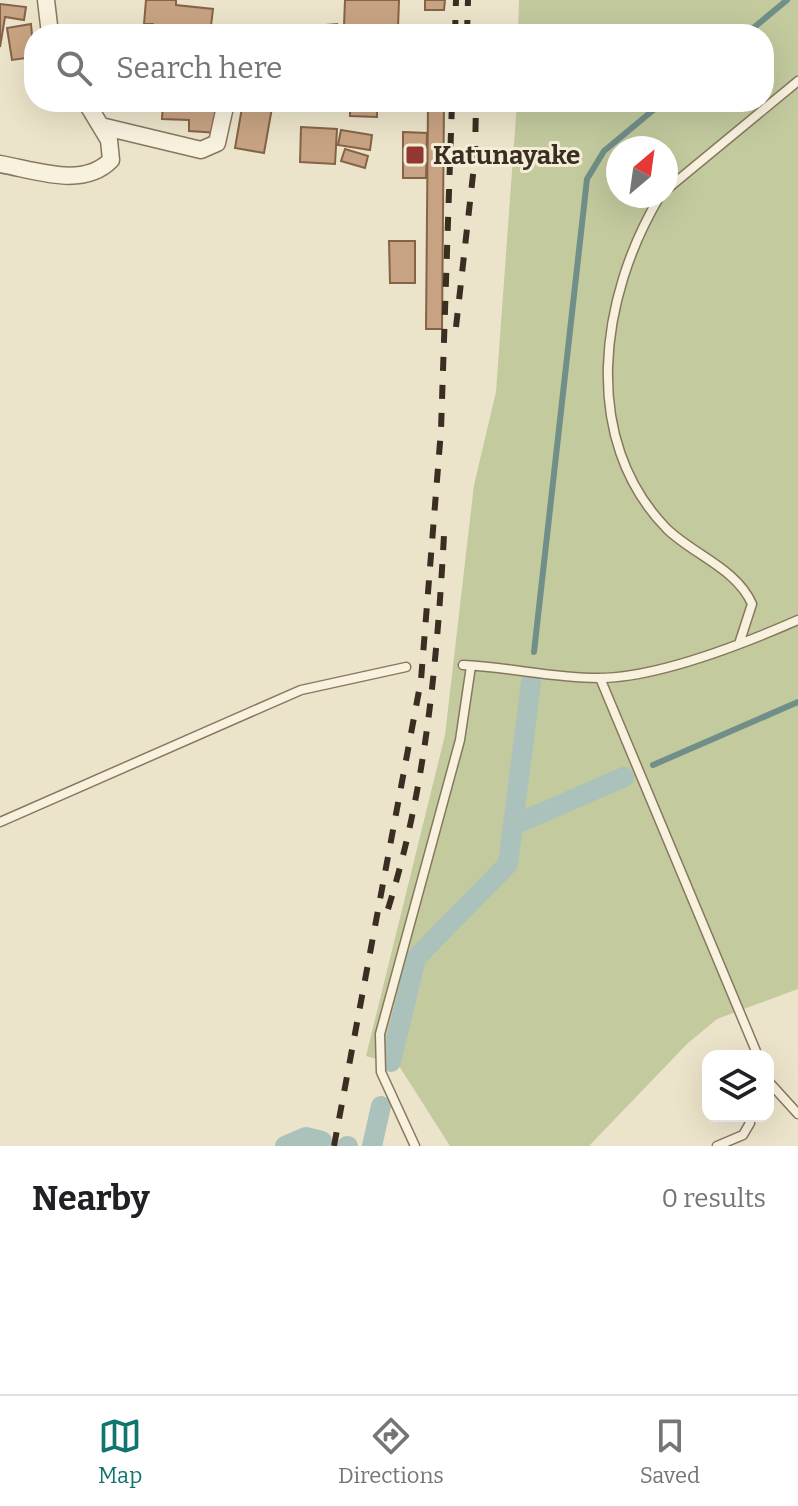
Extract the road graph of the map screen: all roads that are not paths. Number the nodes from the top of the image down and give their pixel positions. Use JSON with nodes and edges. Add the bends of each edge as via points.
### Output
{"nodes":[{"id":1,"x":46,"y":0,"type":"edge"},
{"id":2,"x":49,"y":24,"type":"edge"},
{"id":3,"x":798,"y":81,"type":"edge"},
{"id":4,"x":774,"y":101,"type":"edge"},
{"id":5,"x":92,"y":112,"type":"edge"},
{"id":6,"x":224,"y":112,"type":"edge"},
{"id":7,"x":760,"y":112,"type":"edge"},
{"id":8,"x":101,"y":126,"type":"junction"},
{"id":9,"x":0,"y":164,"type":"edge"},
{"id":10,"x":678,"y":180,"type":"edge"},
{"id":11,"x":653,"y":208,"type":"edge"},
{"id":12,"x":798,"y":620,"type":"edge"},
{"id":13,"x":739,"y":644,"type":"junction"},
{"id":14,"x":406,"y":667,"type":"dead end"},
{"id":15,"x":600,"y":678,"type":"junction"},
{"id":16,"x":0,"y":822,"type":"edge"},
{"id":17,"x":755,"y":1050,"type":"edge"},
{"id":18,"x":774,"y":1088,"type":"edge"},
{"id":19,"x":798,"y":1114,"type":"edge"},
{"id":20,"x":750,"y":1122,"type":"edge"},
{"id":21,"x":415,"y":1146,"type":"edge"},
{"id":22,"x":717,"y":1146,"type":"edge"}],
"edges":[{"from":1,"to":2,"type":"street"},
{"from":3,"to":4,"type":"lane"},
{"from":5,"to":8,"type":"street"},
{"from":6,"to":8,"type":"street","via":[[217,143],[201,150]]},
{"from":7,"to":10,"type":"lane"},
{"from":8,"to":9,"type":"street","via":[[111,160],[85,176]]},
{"from":11,"to":13,"type":"lane","via":[[637,234],[623,277],[611,340],[612,434],[625,470],[649,509],[677,538],[747,591],[752,604]]},
{"from":12,"to":13,"type":"lane"},
{"from":13,"to":15,"type":"lane","via":[[668,667]]},
{"from":14,"to":16,"type":"lane","via":[[301,690]]},
{"from":15,"to":17,"type":"lane"},
{"from":15,"to":21,"type":"lane","via":[[467,665],[460,740],[380,1034],[381,1072]]},
{"from":18,"to":19,"type":"lane"},
{"from":20,"to":22,"type":"lane","via":[[743,1135]]}]}
